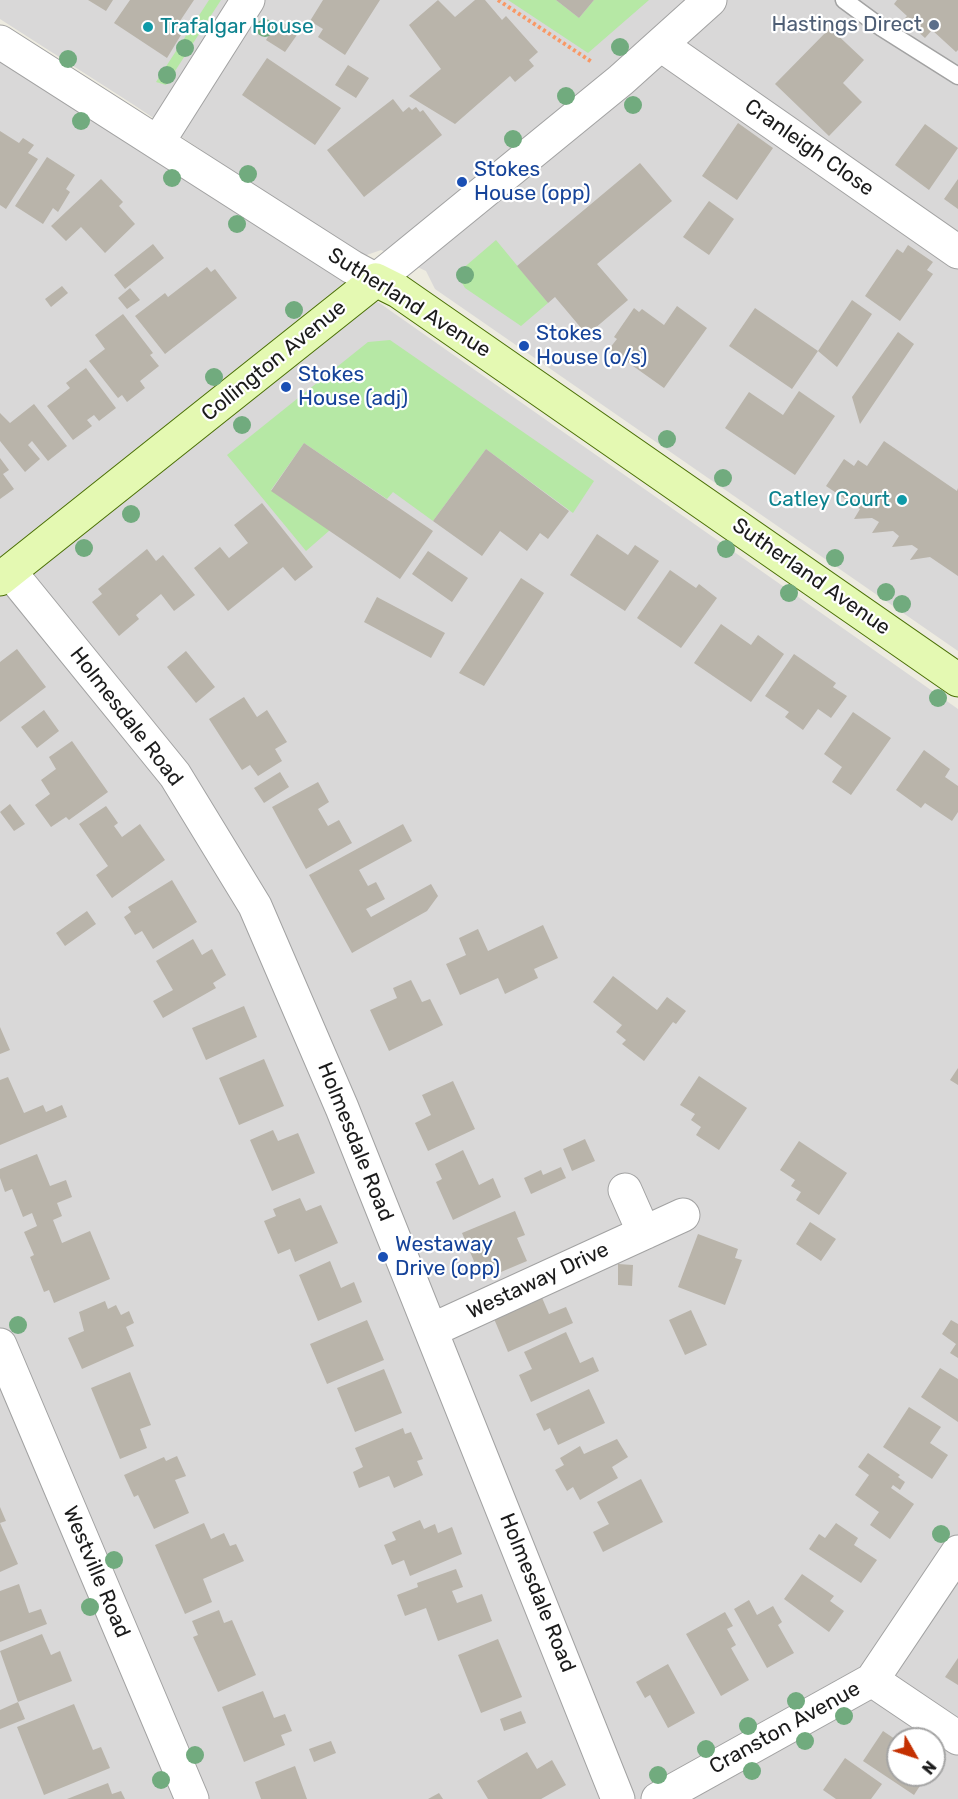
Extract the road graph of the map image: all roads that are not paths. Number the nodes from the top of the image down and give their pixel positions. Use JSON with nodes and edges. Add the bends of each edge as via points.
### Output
{"nodes":[{"id":1,"x":248,"y":0,"type":"edge"},
{"id":2,"x":710,"y":0,"type":"edge"},
{"id":3,"x":844,"y":0,"type":"edge"},
{"id":4,"x":0,"y":42,"type":"edge"},
{"id":5,"x":661,"y":45,"type":"junction"},
{"id":6,"x":958,"y":76,"type":"edge"},
{"id":7,"x":158,"y":142,"type":"junction"},
{"id":8,"x":958,"y":252,"type":"edge"},
{"id":9,"x":376,"y":280,"type":"junction"},
{"id":10,"x":5,"y":575,"type":"edge"},
{"id":11,"x":958,"y":680,"type":"edge"},
{"id":12,"x":625,"y":1190,"type":"dead end"},
{"id":13,"x":683,"y":1215,"type":"dead end"},
{"id":14,"x":644,"y":1233,"type":"junction"},
{"id":15,"x":432,"y":1330,"type":"junction"},
{"id":16,"x":0,"y":1345,"type":"edge"},
{"id":17,"x":958,"y":1552,"type":"edge"},
{"id":18,"x":872,"y":1680,"type":"junction"},
{"id":19,"x":958,"y":1738,"type":"edge"},
{"id":20,"x":192,"y":1799,"type":"edge"},
{"id":21,"x":618,"y":1799,"type":"edge"},
{"id":22,"x":658,"y":1799,"type":"edge"}],
"edges":[{"from":1,"to":7,"type":"street"},
{"from":2,"to":5,"type":"street","name":"Collington Avenue"},
{"from":3,"to":6,"type":"lane"},
{"from":4,"to":7,"type":"street","name":"Sutherland Avenue"},
{"from":5,"to":8,"type":"street","name":"Cranleigh Close"},
{"from":5,"to":9,"type":"street","name":"Collington Avenue"},
{"from":7,"to":9,"type":"street","name":"Sutherland Avenue"},
{"from":9,"to":10,"type":"main road","name":"Collington Avenue"},
{"from":9,"to":11,"type":"main road","name":"Sutherland Avenue","via":[[398,291],[626,447]]},
{"from":10,"to":15,"type":"street","name":"Holmesdale Road","via":[[175,775],[255,906]]},
{"from":12,"to":14,"type":"street"},
{"from":13,"to":14,"type":"street","name":"Westaway Drive"},
{"from":14,"to":15,"type":"street","name":"Westaway Drive"},
{"from":15,"to":21,"type":"street","name":"Holmesdale Road"},
{"from":16,"to":20,"type":"street","name":"Westville Road"},
{"from":17,"to":18,"type":"street","name":"Cranston Avenue"},
{"from":18,"to":19,"type":"street"},
{"from":18,"to":22,"type":"street","name":"Cranston Avenue"}]}
